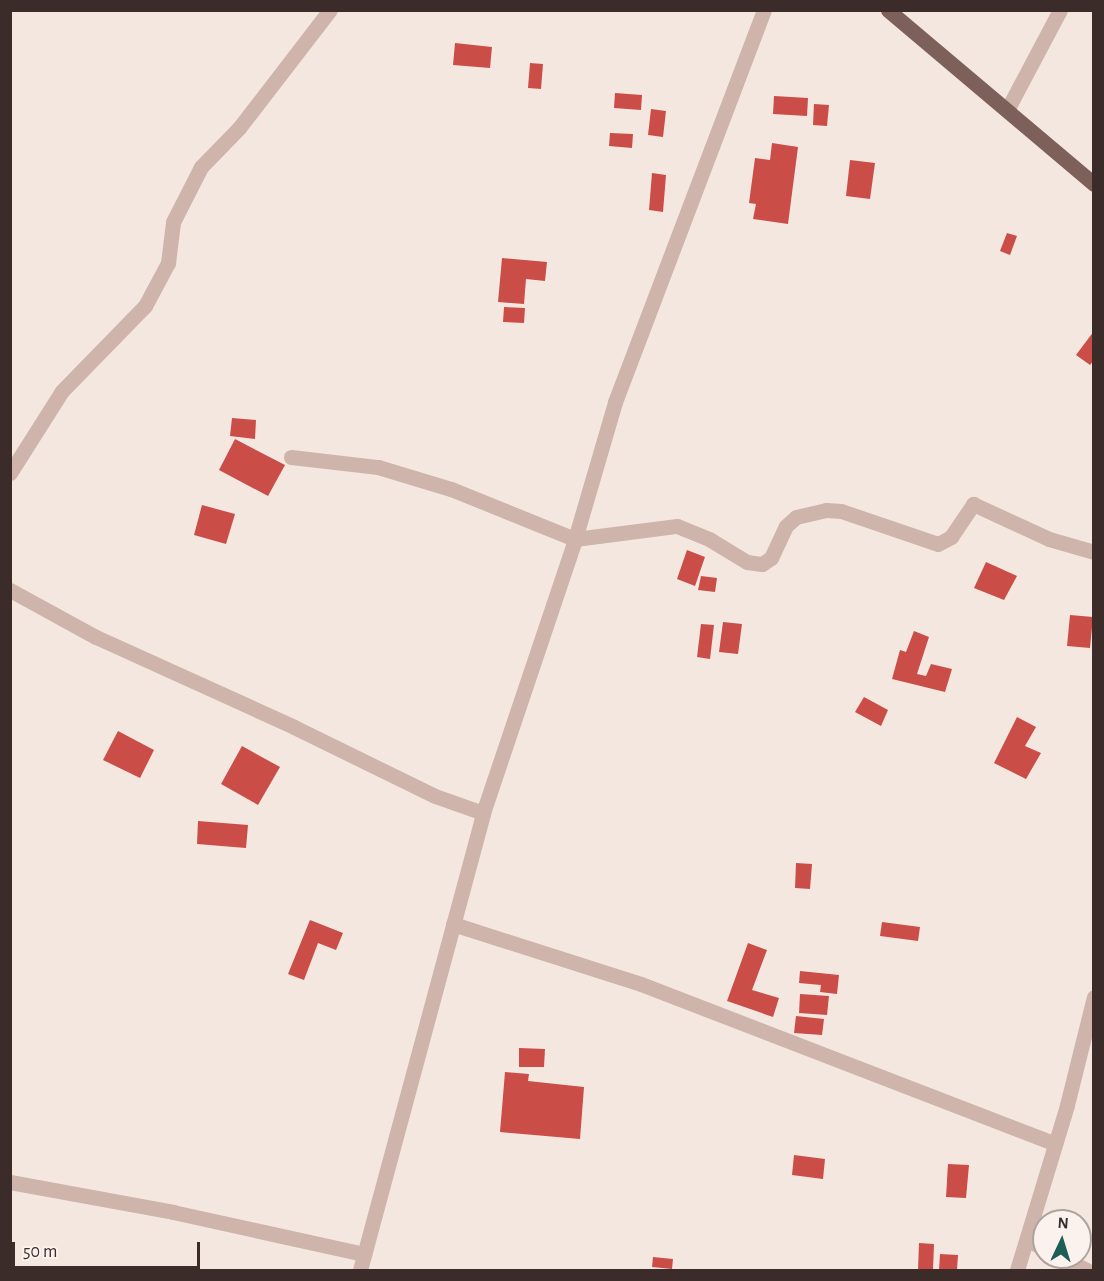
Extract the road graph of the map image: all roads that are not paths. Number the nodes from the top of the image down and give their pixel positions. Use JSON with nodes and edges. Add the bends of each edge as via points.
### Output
{"nodes":[{"id":1,"x":330,"y":10,"type":"edge"},
{"id":2,"x":764,"y":10,"type":"edge"},
{"id":3,"x":888,"y":10,"type":"edge"},
{"id":4,"x":1060,"y":10,"type":"edge"},
{"id":5,"x":1007,"y":110,"type":"junction"},
{"id":6,"x":1094,"y":183,"type":"edge"},
{"id":7,"x":291,"y":457,"type":"dead end"},
{"id":8,"x":10,"y":473,"type":"edge"},
{"id":9,"x":575,"y":539,"type":"junction"},
{"id":10,"x":1094,"y":552,"type":"edge"},
{"id":11,"x":10,"y":590,"type":"edge"},
{"id":12,"x":483,"y":813,"type":"junction"},
{"id":13,"x":453,"y":924,"type":"junction"},
{"id":14,"x":1094,"y":996,"type":"edge"},
{"id":15,"x":1055,"y":1144,"type":"junction"},
{"id":16,"x":10,"y":1182,"type":"edge"},
{"id":17,"x":1029,"y":1241,"type":"junction"},
{"id":18,"x":1032,"y":1242,"type":"edge"},
{"id":19,"x":364,"y":1254,"type":"junction"},
{"id":20,"x":360,"y":1270,"type":"edge"},
{"id":21,"x":1017,"y":1270,"type":"edge"}],
"edges":[{"from":1,"to":8,"type":"street","via":[[239,128],[201,167],[173,222],[168,263],[145,306],[62,392]]},
{"from":2,"to":9,"type":"street","via":[[615,402]]},
{"from":3,"to":5,"type":"main road"},
{"from":4,"to":5,"type":"street"},
{"from":5,"to":6,"type":"main road"},
{"from":7,"to":9,"type":"street","via":[[378,467],[451,489]]},
{"from":9,"to":10,"type":"street","via":[[677,526],[709,538],[747,562],[762,564],[771,558],[786,526],[796,517],[841,511],[938,544],[951,537],[973,504],[1049,539]]},
{"from":9,"to":12,"type":"street"},
{"from":11,"to":12,"type":"street","via":[[96,637],[435,796]]},
{"from":12,"to":13,"type":"street"},
{"from":13,"to":15,"type":"street","via":[[641,984]]},
{"from":13,"to":19,"type":"street"},
{"from":14,"to":15,"type":"street"},
{"from":15,"to":17,"type":"street"},
{"from":16,"to":19,"type":"street"},
{"from":17,"to":18,"type":"street"},
{"from":17,"to":21,"type":"street"},
{"from":19,"to":20,"type":"street"}]}
